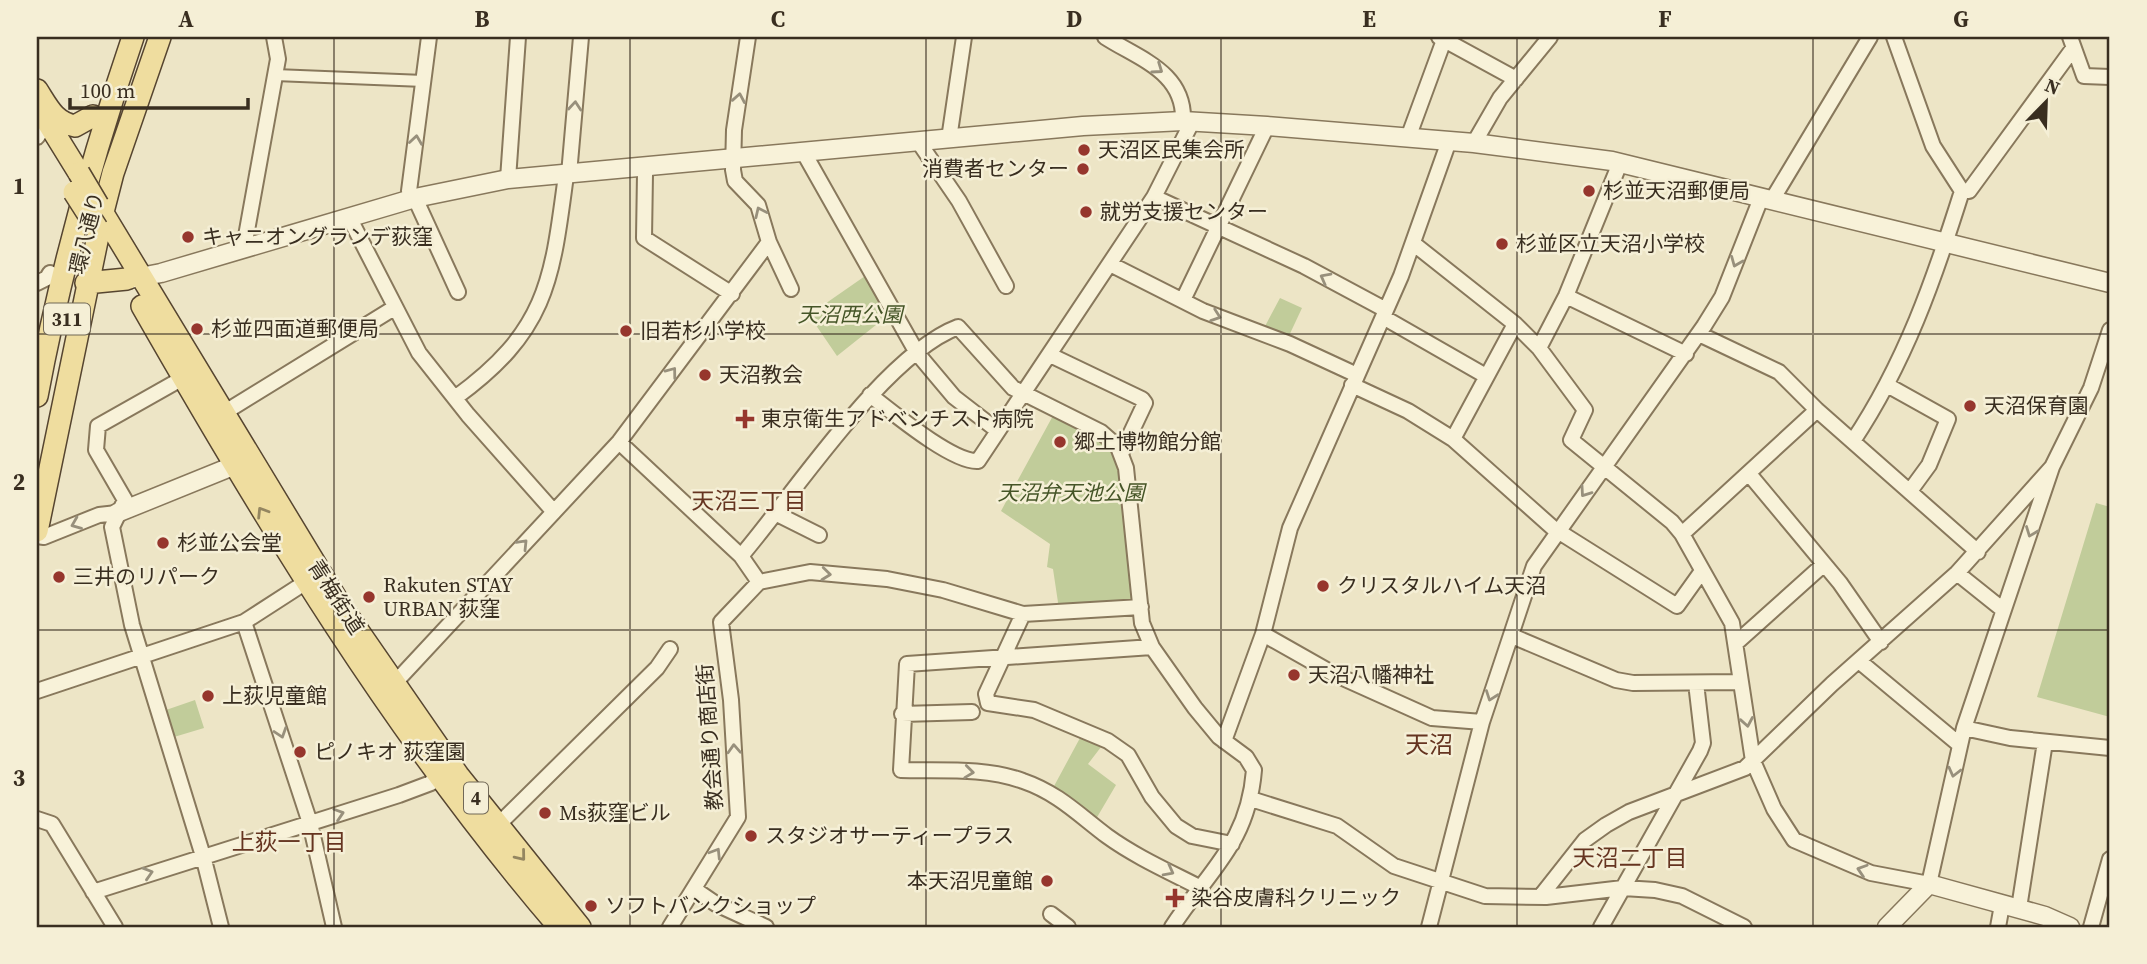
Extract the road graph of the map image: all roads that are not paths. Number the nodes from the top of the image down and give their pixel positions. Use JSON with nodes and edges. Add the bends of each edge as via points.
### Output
{"nodes":[{"id":1,"x":121,"y":37,"type":"edge"},
{"id":2,"x":133,"y":37,"type":"edge"},
{"id":3,"x":146,"y":37,"type":"edge"},
{"id":4,"x":160,"y":37,"type":"edge"},
{"id":5,"x":274,"y":37,"type":"edge"},
{"id":6,"x":429,"y":37,"type":"edge"},
{"id":7,"x":518,"y":37,"type":"edge"},
{"id":8,"x":581,"y":37,"type":"edge"},
{"id":9,"x":748,"y":37,"type":"edge"},
{"id":10,"x":964,"y":37,"type":"edge"},
{"id":11,"x":1105,"y":37,"type":"edge"},
{"id":12,"x":1550,"y":37,"type":"edge"},
{"id":13,"x":1870,"y":37,"type":"edge"},
{"id":14,"x":1894,"y":37,"type":"edge"},
{"id":15,"x":1442,"y":38,"type":"edge"},
{"id":16,"x":2071,"y":43,"type":"edge"},
{"id":17,"x":275,"y":75,"type":"junction"},
{"id":18,"x":2110,"y":77,"type":"edge"},
{"id":19,"x":1516,"y":79,"type":"junction"},
{"id":20,"x":424,"y":81,"type":"junction"},
{"id":21,"x":37,"y":90,"type":"edge"},
{"id":22,"x":37,"y":105,"type":"edge"},
{"id":23,"x":93,"y":116,"type":"junction"},
{"id":24,"x":1188,"y":122,"type":"junction"},
{"id":25,"x":1268,"y":126,"type":"junction"},
{"id":26,"x":37,"y":134,"type":"edge"},
{"id":27,"x":1408,"y":138,"type":"junction"},
{"id":28,"x":949,"y":139,"type":"junction"},
{"id":29,"x":1449,"y":141,"type":"junction"},
{"id":30,"x":918,"y":142,"type":"junction"},
{"id":31,"x":1474,"y":143,"type":"junction"},
{"id":32,"x":804,"y":153,"type":"junction"},
{"id":33,"x":732,"y":159,"type":"junction"},
{"id":34,"x":1620,"y":163,"type":"junction"},
{"id":35,"x":648,"y":166,"type":"junction"},
{"id":36,"x":567,"y":174,"type":"junction"},
{"id":37,"x":75,"y":179,"type":"junction"},
{"id":38,"x":508,"y":179,"type":"junction"},
{"id":39,"x":1962,"y":191,"type":"junction"},
{"id":40,"x":1154,"y":197,"type":"junction"},
{"id":41,"x":415,"y":198,"type":"junction"},
{"id":42,"x":1766,"y":199,"type":"junction"},
{"id":43,"x":349,"y":217,"type":"junction"},
{"id":44,"x":100,"y":220,"type":"junction"},
{"id":45,"x":1220,"y":228,"type":"junction"},
{"id":46,"x":769,"y":242,"type":"junction"},
{"id":47,"x":1414,"y":243,"type":"junction"},
{"id":48,"x":1945,"y":244,"type":"junction"},
{"id":49,"x":244,"y":247,"type":"junction"},
{"id":50,"x":1110,"y":264,"type":"junction"},
{"id":51,"x":43,"y":278,"type":"edge"},
{"id":52,"x":135,"y":279,"type":"junction"},
{"id":53,"x":86,"y":284,"type":"junction"},
{"id":54,"x":2110,"y":284,"type":"edge"},
{"id":55,"x":1006,"y":286,"type":"dead end"},
{"id":56,"x":791,"y":289,"type":"dead end"},
{"id":57,"x":458,"y":292,"type":"dead end"},
{"id":58,"x":732,"y":294,"type":"junction"},
{"id":59,"x":1566,"y":296,"type":"junction"},
{"id":60,"x":1183,"y":300,"type":"junction"},
{"id":61,"x":394,"y":308,"type":"junction"},
{"id":62,"x":1384,"y":314,"type":"junction"},
{"id":63,"x":1515,"y":324,"type":"junction"},
{"id":64,"x":2110,"y":330,"type":"edge"},
{"id":65,"x":1699,"y":334,"type":"junction"},
{"id":66,"x":37,"y":335,"type":"edge"},
{"id":67,"x":1539,"y":348,"type":"junction"},
{"id":68,"x":917,"y":353,"type":"junction"},
{"id":69,"x":1686,"y":354,"type":"junction"},
{"id":70,"x":1050,"y":355,"type":"junction"},
{"id":71,"x":1486,"y":376,"type":"junction"},
{"id":72,"x":183,"y":378,"type":"junction"},
{"id":73,"x":1354,"y":380,"type":"junction"},
{"id":74,"x":1887,"y":385,"type":"junction"},
{"id":75,"x":1023,"y":394,"type":"junction"},
{"id":76,"x":870,"y":395,"type":"junction"},
{"id":77,"x":37,"y":396,"type":"edge"},
{"id":78,"x":455,"y":398,"type":"junction"},
{"id":79,"x":1817,"y":410,"type":"junction"},
{"id":80,"x":222,"y":414,"type":"junction"},
{"id":81,"x":998,"y":431,"type":"junction"},
{"id":82,"x":1452,"y":439,"type":"junction"},
{"id":83,"x":1853,"y":441,"type":"junction"},
{"id":84,"x":619,"y":442,"type":"junction"},
{"id":85,"x":1121,"y":454,"type":"junction"},
{"id":86,"x":233,"y":466,"type":"junction"},
{"id":87,"x":1603,"y":467,"type":"junction"},
{"id":88,"x":2052,"y":467,"type":"junction"},
{"id":89,"x":255,"y":468,"type":"junction"},
{"id":90,"x":37,"y":475,"type":"edge"},
{"id":91,"x":1750,"y":475,"type":"junction"},
{"id":92,"x":1910,"y":491,"type":"junction"},
{"id":93,"x":554,"y":512,"type":"junction"},
{"id":94,"x":117,"y":513,"type":"junction"},
{"id":95,"x":777,"y":514,"type":"junction"},
{"id":96,"x":37,"y":531,"type":"edge"},
{"id":97,"x":1558,"y":531,"type":"junction"},
{"id":98,"x":1682,"y":534,"type":"junction"},
{"id":99,"x":819,"y":535,"type":"dead end"},
{"id":100,"x":37,"y":536,"type":"edge"},
{"id":101,"x":1978,"y":552,"type":"junction"},
{"id":102,"x":741,"y":556,"type":"junction"},
{"id":103,"x":1823,"y":565,"type":"junction"},
{"id":104,"x":1702,"y":570,"type":"junction"},
{"id":105,"x":1957,"y":573,"type":"junction"},
{"id":106,"x":306,"y":582,"type":"junction"},
{"id":107,"x":754,"y":590,"type":"junction"},
{"id":108,"x":1141,"y":607,"type":"junction"},
{"id":109,"x":2003,"y":610,"type":"junction"},
{"id":110,"x":1023,"y":614,"type":"junction"},
{"id":111,"x":244,"y":622,"type":"junction"},
{"id":112,"x":1263,"y":634,"type":"junction"},
{"id":113,"x":1512,"y":636,"type":"junction"},
{"id":114,"x":1881,"y":642,"type":"junction"},
{"id":115,"x":1736,"y":643,"type":"junction"},
{"id":116,"x":1152,"y":647,"type":"junction"},
{"id":117,"x":670,"y":649,"type":"dead end"},
{"id":118,"x":140,"y":658,"type":"junction"},
{"id":119,"x":1002,"y":659,"type":"junction"},
{"id":120,"x":1859,"y":661,"type":"junction"},
{"id":121,"x":1740,"y":682,"type":"junction"},
{"id":122,"x":393,"y":683,"type":"junction"},
{"id":123,"x":1696,"y":683,"type":"junction"},
{"id":124,"x":37,"y":691,"type":"edge"},
{"id":125,"x":389,"y":705,"type":"junction"},
{"id":126,"x":972,"y":712,"type":"dead end"},
{"id":127,"x":902,"y":714,"type":"junction"},
{"id":128,"x":1482,"y":722,"type":"junction"},
{"id":129,"x":1964,"y":728,"type":"junction"},
{"id":130,"x":1224,"y":741,"type":"junction"},
{"id":131,"x":2045,"y":742,"type":"junction"},
{"id":132,"x":1960,"y":745,"type":"junction"},
{"id":133,"x":2110,"y":748,"type":"edge"},
{"id":134,"x":1753,"y":761,"type":"junction"},
{"id":135,"x":434,"y":771,"type":"junction"},
{"id":136,"x":1676,"y":792,"type":"junction"},
{"id":137,"x":1251,"y":799,"type":"junction"},
{"id":138,"x":37,"y":819,"type":"edge"},
{"id":139,"x":310,"y":823,"type":"junction"},
{"id":140,"x":497,"y":826,"type":"junction"},
{"id":141,"x":1232,"y":844,"type":"junction"},
{"id":142,"x":204,"y":856,"type":"junction"},
{"id":143,"x":2110,"y":859,"type":"edge"},
{"id":144,"x":1439,"y":882,"type":"junction"},
{"id":145,"x":1928,"y":884,"type":"junction"},
{"id":146,"x":1201,"y":888,"type":"junction"},
{"id":147,"x":1623,"y":888,"type":"junction"},
{"id":148,"x":694,"y":889,"type":"junction"},
{"id":149,"x":93,"y":892,"type":"junction"},
{"id":150,"x":1539,"y":897,"type":"junction"},
{"id":151,"x":2011,"y":906,"type":"junction"},
{"id":152,"x":1051,"y":914,"type":"dead end"},
{"id":153,"x":116,"y":927,"type":"edge"},
{"id":154,"x":221,"y":927,"type":"edge"},
{"id":155,"x":334,"y":927,"type":"edge"},
{"id":156,"x":559,"y":927,"type":"edge"},
{"id":157,"x":580,"y":927,"type":"edge"},
{"id":158,"x":670,"y":927,"type":"edge"},
{"id":159,"x":766,"y":927,"type":"edge"},
{"id":160,"x":1068,"y":927,"type":"edge"},
{"id":161,"x":1172,"y":927,"type":"edge"},
{"id":162,"x":1429,"y":927,"type":"edge"},
{"id":163,"x":1601,"y":927,"type":"edge"},
{"id":164,"x":1744,"y":927,"type":"edge"},
{"id":165,"x":1887,"y":927,"type":"edge"},
{"id":166,"x":1998,"y":927,"type":"edge"},
{"id":167,"x":2070,"y":927,"type":"edge"},
{"id":168,"x":2091,"y":927,"type":"edge"}],
"edges":[{"from":1,"to":23,"type":"main road","number":"311"},
{"from":2,"to":77,"type":"main road","name":"環八通り","number":"311","via":[[93,157]]},
{"from":3,"to":90,"type":"main road","name":"環八通り","number":"311","via":[[106,156],[81,254]]},
{"from":4,"to":44,"type":"main road","number":"311"},
{"from":5,"to":17,"type":"street","via":[[278,51]]},
{"from":6,"to":20,"type":"street"},
{"from":7,"to":38,"type":"street"},
{"from":36,"to":8,"type":"street","one_way":true},
{"from":33,"to":9,"type":"street","one_way":true},
{"from":10,"to":28,"type":"street"},
{"from":11,"to":24,"type":"street","one_way":true,"via":[[1173,81]]},
{"from":12,"to":19,"type":"street"},
{"from":13,"to":42,"type":"street"},
{"from":14,"to":39,"type":"street","via":[[1933,146]]},
{"from":15,"to":19,"type":"street"},
{"from":15,"to":27,"type":"street"},
{"from":16,"to":18,"type":"street","via":[[2084,76]]},
{"from":16,"to":39,"type":"street","via":[[1969,191]]},
{"from":17,"to":20,"type":"street"},
{"from":17,"to":49,"type":"street"},
{"from":19,"to":31,"type":"street"},
{"from":41,"to":20,"type":"street","one_way":true,"via":[[409,191]]},
{"from":21,"to":23,"type":"main road","via":[[53,116],[63,123],[75,126]]},
{"from":22,"to":37,"type":"main road","number":"4"},
{"from":23,"to":37,"type":"main road","number":"311"},
{"from":24,"to":25,"type":"street"},
{"from":24,"to":28,"type":"street"},
{"from":24,"to":40,"type":"street"},
{"from":25,"to":27,"type":"street"},
{"from":25,"to":45,"type":"street"},
{"from":26,"to":37,"type":"main road","number":"4"},
{"from":27,"to":29,"type":"street"},
{"from":28,"to":30,"type":"street"},
{"from":29,"to":31,"type":"street"},
{"from":29,"to":47,"type":"street"},
{"from":30,"to":32,"type":"street"},
{"from":30,"to":55,"type":"street","via":[[959,201]]},
{"from":31,"to":34,"type":"street"},
{"from":32,"to":33,"type":"street"},
{"from":32,"to":68,"type":"street"},
{"from":33,"to":35,"type":"street"},
{"from":46,"to":33,"type":"street","one_way":true,"via":[[758,205],[735,181]]},
{"from":34,"to":42,"type":"street"},
{"from":34,"to":59,"type":"street"},
{"from":35,"to":36,"type":"street"},
{"from":35,"to":58,"type":"street","via":[[644,238]]},
{"from":36,"to":38,"type":"street"},
{"from":36,"to":78,"type":"street","via":[[553,258],[534,318],[508,354]]},
{"from":37,"to":44,"type":"main road","number":"4","bridge":true},
{"from":37,"to":51,"type":"main road","number":"311"},
{"from":38,"to":41,"type":"street"},
{"from":39,"to":48,"type":"street"},
{"from":40,"to":45,"type":"street"},
{"from":40,"to":50,"type":"street"},
{"from":41,"to":43,"type":"street"},
{"from":41,"to":57,"type":"street"},
{"from":42,"to":48,"type":"street"},
{"from":42,"to":65,"type":"street","one_way":true,"via":[[1722,297]]},
{"from":43,"to":49,"type":"street"},
{"from":43,"to":61,"type":"street"},
{"from":44,"to":52,"type":"main road","name":"青梅街道","number":"4"},
{"from":44,"to":53,"type":"main road","number":"311"},
{"from":45,"to":60,"type":"street"},
{"from":62,"to":45,"type":"street","one_way":true,"via":[[1304,266]]},
{"from":46,"to":56,"type":"street"},
{"from":46,"to":58,"type":"street"},
{"from":47,"to":62,"type":"street"},
{"from":47,"to":63,"type":"street"},
{"from":48,"to":54,"type":"street"},
{"from":48,"to":74,"type":"street","via":[[1914,332]]},
{"from":49,"to":52,"type":"street"},
{"from":50,"to":60,"type":"street"},
{"from":50,"to":70,"type":"street"},
{"from":51,"to":66,"type":"main road","number":"311"},
{"from":52,"to":53,"type":"main road"},
{"from":52,"to":72,"type":"main road","name":"青梅街道","number":"4"},
{"from":52,"to":80,"type":"main road","name":"青梅街道","number":"4"},
{"from":53,"to":96,"type":"main road","number":"311"},
{"from":84,"to":58,"type":"street","one_way":true},
{"from":59,"to":67,"type":"street"},
{"from":59,"to":69,"type":"street"},
{"from":60,"to":73,"type":"street","one_way":true,"via":[[1290,344]]},
{"from":61,"to":78,"type":"street","via":[[419,353]]},
{"from":61,"to":80,"type":"street"},
{"from":62,"to":71,"type":"street"},
{"from":62,"to":73,"type":"street"},
{"from":63,"to":67,"type":"street"},
{"from":63,"to":71,"type":"street"},
{"from":64,"to":88,"type":"street","via":[[2091,388]]},
{"from":65,"to":69,"type":"street"},
{"from":65,"to":79,"type":"street","via":[[1779,372]]},
{"from":67,"to":87,"type":"street","via":[[1585,410],[1572,440]]},
{"from":68,"to":75,"type":"street","via":[[937,335],[958,327]]},
{"from":68,"to":76,"type":"street"},
{"from":68,"to":81,"type":"street","via":[[954,397]]},
{"from":69,"to":87,"type":"street"},
{"from":70,"to":75,"type":"street"},
{"from":70,"to":85,"type":"street","via":[[1145,403]]},
{"from":71,"to":82,"type":"street"},
{"from":72,"to":86,"type":"main road","name":"青梅街道","number":"4"},
{"from":72,"to":94,"type":"street","via":[[98,426],[96,450],[125,500]]},
{"from":73,"to":82,"type":"street"},
{"from":73,"to":112,"type":"street","via":[[1290,528]]},
{"from":74,"to":83,"type":"street"},
{"from":74,"to":92,"type":"street","via":[[1948,419],[1929,464]]},
{"from":75,"to":81,"type":"street"},
{"from":75,"to":85,"type":"street","via":[[1101,432]]},
{"from":76,"to":81,"type":"street","via":[[968,462],[978,461]]},
{"from":76,"to":95,"type":"street"},
{"from":78,"to":93,"type":"street"},
{"from":79,"to":83,"type":"street"},
{"from":79,"to":91,"type":"street"},
{"from":80,"to":89,"type":"main road","name":"青梅街道","number":"4"},
{"from":82,"to":97,"type":"street"},
{"from":83,"to":92,"type":"street"},
{"from":84,"to":93,"type":"street"},
{"from":84,"to":102,"type":"street"},
{"from":85,"to":108,"type":"street"},
{"from":86,"to":89,"type":"street"},
{"from":86,"to":94,"type":"street"},
{"from":106,"to":86,"type":"main road","name":"青梅街道","number":"4","one_way":true},
{"from":87,"to":97,"type":"street","one_way":true},
{"from":87,"to":98,"type":"street"},
{"from":88,"to":101,"type":"street"},
{"from":88,"to":109,"type":"street","one_way":true},
{"from":89,"to":122,"type":"main road","name":"青梅街道","number":"4"},
{"from":91,"to":98,"type":"street"},
{"from":91,"to":103,"type":"street"},
{"from":92,"to":101,"type":"street"},
{"from":122,"to":93,"type":"street","one_way":true},
{"from":94,"to":100,"type":"street","one_way":true},
{"from":94,"to":118,"type":"street","via":[[112,527]]},
{"from":95,"to":99,"type":"street"},
{"from":95,"to":102,"type":"street"},
{"from":97,"to":104,"type":"street","via":[[1677,607]]},
{"from":97,"to":113,"type":"street","via":[[1534,566]]},
{"from":98,"to":104,"type":"street"},
{"from":101,"to":105,"type":"street"},
{"from":102,"to":107,"type":"street"},
{"from":103,"to":114,"type":"street"},
{"from":103,"to":115,"type":"street"},
{"from":104,"to":115,"type":"street","via":[[1732,623]]},
{"from":105,"to":109,"type":"street"},
{"from":105,"to":114,"type":"street"},
{"from":106,"to":111,"type":"street"},
{"from":106,"to":125,"type":"main road","name":"青梅街道","number":"4"},
{"from":107,"to":110,"type":"street","one_way":true,"via":[[810,572],[943,590]]},
{"from":148,"to":107,"type":"street","name":"教会通り商店街","one_way":true,"via":[[738,817],[732,700],[721,622]]},
{"from":108,"to":110,"type":"street"},
{"from":108,"to":116,"type":"street"},
{"from":109,"to":129,"type":"street"},
{"from":110,"to":119,"type":"street"},
{"from":111,"to":118,"type":"street"},
{"from":111,"to":139,"type":"street","one_way":true},
{"from":112,"to":128,"type":"street","via":[[1332,673],[1432,718]]},
{"from":112,"to":130,"type":"street"},
{"from":113,"to":123,"type":"street","via":[[1616,680]]},
{"from":113,"to":128,"type":"street","one_way":true},
{"from":114,"to":120,"type":"street"},
{"from":115,"to":121,"type":"street"},
{"from":116,"to":119,"type":"street"},
{"from":116,"to":130,"type":"street"},
{"from":117,"to":140,"type":"street"},
{"from":118,"to":124,"type":"street"},
{"from":118,"to":142,"type":"street"},
{"from":119,"to":127,"type":"street","via":[[907,664]]},
{"from":119,"to":141,"type":"street","via":[[986,694],[988,703],[1034,710],[1108,741],[1128,755],[1152,797],[1176,825],[1192,836]]},
{"from":120,"to":132,"type":"street"},
{"from":120,"to":134,"type":"street"},
{"from":121,"to":123,"type":"street"},
{"from":121,"to":134,"type":"street","one_way":true},
{"from":122,"to":125,"type":"street"},
{"from":122,"to":140,"type":"main road","name":"青梅街道","number":"4"},
{"from":123,"to":136,"type":"street","via":[[1703,743]]},
{"from":125,"to":135,"type":"main road","name":"青梅街道","number":"4"},
{"from":126,"to":127,"type":"street"},
{"from":127,"to":146,"type":"street","one_way":true,"via":[[901,770],[949,769],[1021,780],[1045,790],[1127,848]]},
{"from":128,"to":144,"type":"street"},
{"from":129,"to":131,"type":"street"},
{"from":129,"to":132,"type":"street"},
{"from":130,"to":137,"type":"street","via":[[1246,757],[1254,770]]},
{"from":131,"to":133,"type":"street"},
{"from":131,"to":151,"type":"street"},
{"from":132,"to":145,"type":"street","one_way":true},
{"from":134,"to":136,"type":"street","via":[[1745,768]]},
{"from":145,"to":134,"type":"street","one_way":true,"via":[[1871,873],[1794,840]]},
{"from":139,"to":135,"type":"street","one_way":true,"via":[[431,783]]},
{"from":135,"to":156,"type":"main road","name":"青梅街道","number":"4"},
{"from":136,"to":147,"type":"street"},
{"from":136,"to":150,"type":"street","via":[[1629,811],[1586,840]]},
{"from":137,"to":141,"type":"street"},
{"from":137,"to":144,"type":"street","via":[[1337,826],[1394,866]]},
{"from":138,"to":149,"type":"street","via":[[52,824]]},
{"from":139,"to":142,"type":"street"},
{"from":139,"to":155,"type":"street"},
{"from":140,"to":157,"type":"main road","name":"青梅街道","number":"4","one_way":true},
{"from":141,"to":146,"type":"street"},
{"from":149,"to":142,"type":"street","one_way":true},
{"from":142,"to":154,"type":"street"},
{"from":143,"to":168,"type":"street"},
{"from":144,"to":150,"type":"street","via":[[1485,896]]},
{"from":144,"to":162,"type":"street"},
{"from":145,"to":151,"type":"street"},
{"from":145,"to":165,"type":"street"},
{"from":146,"to":161,"type":"street"},
{"from":147,"to":150,"type":"street"},
{"from":147,"to":163,"type":"street"},
{"from":147,"to":164,"type":"street","via":[[1682,896]]},
{"from":148,"to":158,"type":"street","name":"教会通り商店街"},
{"from":148,"to":159,"type":"street"},
{"from":149,"to":153,"type":"street"},
{"from":151,"to":166,"type":"street"},
{"from":151,"to":167,"type":"street"},
{"from":152,"to":160,"type":"street"}]}
